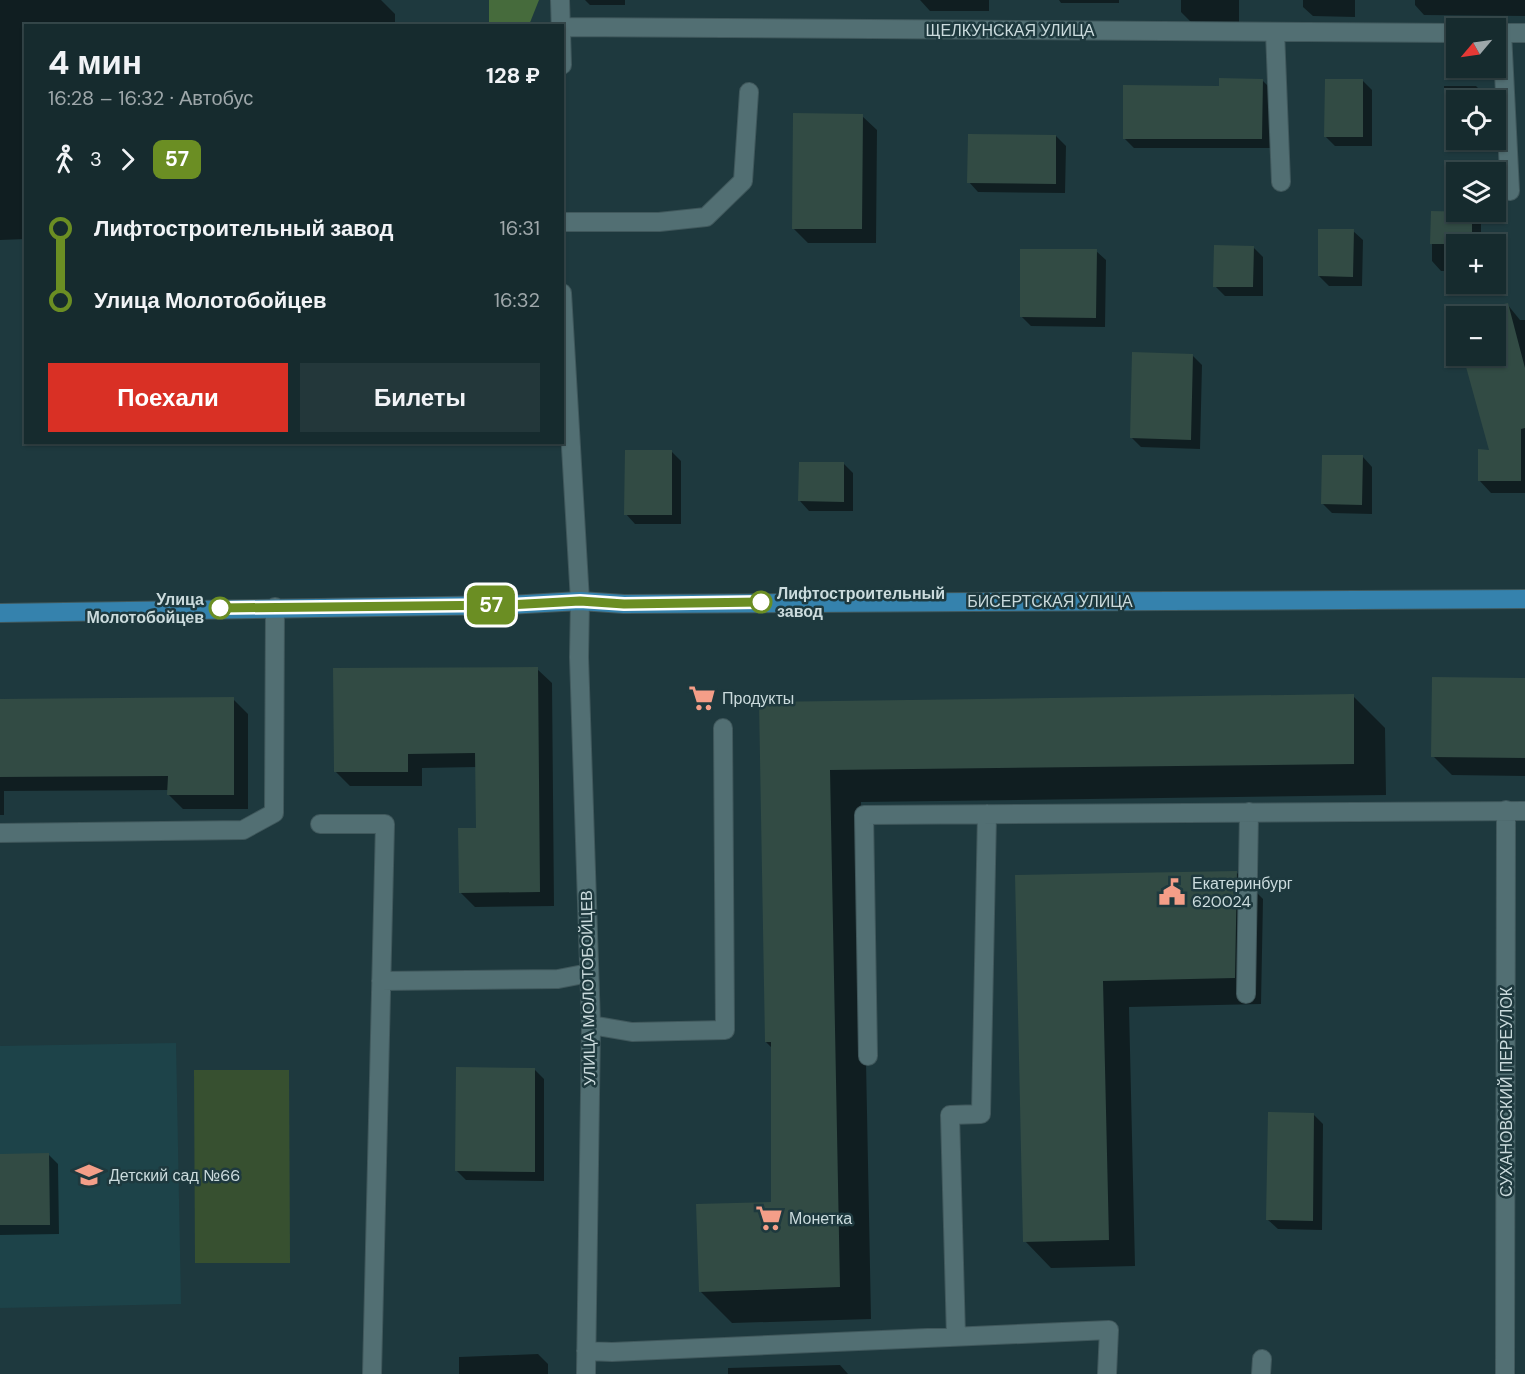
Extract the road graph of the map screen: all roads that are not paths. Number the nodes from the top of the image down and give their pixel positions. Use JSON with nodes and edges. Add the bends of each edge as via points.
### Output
{"nodes":[{"id":1,"x":560,"y":0,"type":"edge"},
{"id":2,"x":563,"y":24,"type":"edge"},
{"id":3,"x":564,"y":27,"type":"edge"},
{"id":4,"x":1275,"y":32,"type":"junction"},
{"id":5,"x":1446,"y":33,"type":"edge"},
{"id":6,"x":1506,"y":33,"type":"edge"},
{"id":7,"x":1525,"y":33,"type":"edge"},
{"id":8,"x":1502,"y":78,"type":"edge"},
{"id":9,"x":749,"y":92,"type":"dead end"},
{"id":10,"x":1281,"y":182,"type":"dead end"},
{"id":11,"x":1510,"y":190,"type":"dead end"},
{"id":12,"x":564,"y":222,"type":"edge"},
{"id":13,"x":564,"y":330,"type":"edge"},
{"id":14,"x":1525,"y":599,"type":"edge"},
{"id":15,"x":580,"y":601,"type":"junction"},
{"id":16,"x":275,"y":607,"type":"junction"},
{"id":17,"x":0,"y":613,"type":"edge"},
{"id":18,"x":723,"y":728,"type":"dead end"},
{"id":19,"x":1506,"y":810,"type":"junction"},
{"id":20,"x":1525,"y":811,"type":"edge"},
{"id":21,"x":1249,"y":812,"type":"junction"},
{"id":22,"x":987,"y":814,"type":"junction"},
{"id":23,"x":320,"y":824,"type":"dead end"},
{"id":24,"x":0,"y":833,"type":"edge"},
{"id":25,"x":589,"y":974,"type":"junction"},
{"id":26,"x":381,"y":981,"type":"junction"},
{"id":27,"x":1246,"y":994,"type":"dead end"},
{"id":28,"x":591,"y":1025,"type":"junction"},
{"id":29,"x":868,"y":1056,"type":"dead end"},
{"id":30,"x":956,"y":1337,"type":"junction"},
{"id":31,"x":586,"y":1351,"type":"junction"},
{"id":32,"x":372,"y":1374,"type":"edge"},
{"id":33,"x":586,"y":1374,"type":"edge"},
{"id":34,"x":1107,"y":1374,"type":"edge"},
{"id":35,"x":1505,"y":1374,"type":"edge"}],
"edges":[{"from":1,"to":2,"type":"street"},
{"from":3,"to":4,"type":"street","name":"ЩЕЛКУНСКАЯ УЛИЦА"},
{"from":4,"to":5,"type":"street","name":"ЩЕЛКУНСКАЯ УЛИЦА"},
{"from":4,"to":10,"type":"street"},
{"from":6,"to":7,"type":"street"},
{"from":8,"to":11,"type":"street"},
{"from":9,"to":12,"type":"street","via":[[743,181],[706,217],[659,222]]},
{"from":13,"to":15,"type":"street","name":"УЛИЦА МОЛОТОБОЙЦЕВ"},
{"from":14,"to":15,"type":"main road","name":"БИСЕРТСКАЯ УЛИЦА","via":[[624,604]]},
{"from":15,"to":16,"type":"main road","name":"БИСЕРТСКАЯ УЛИЦА"},
{"from":15,"to":25,"type":"street","name":"УЛИЦА МОЛОТОБОЙЦЕВ"},
{"from":16,"to":17,"type":"main road","name":"БИСЕРТСКАЯ УЛИЦА"},
{"from":16,"to":24,"type":"street","via":[[274,813],[243,830]]},
{"from":18,"to":28,"type":"street","via":[[725,1030],[632,1032]]},
{"from":19,"to":20,"type":"street"},
{"from":19,"to":21,"type":"street"},
{"from":19,"to":35,"type":"street","name":"СУХАНОВСКИЙ ПЕРЕУЛОК"},
{"from":21,"to":22,"type":"street"},
{"from":21,"to":27,"type":"street"},
{"from":22,"to":29,"type":"street","via":[[864,815]]},
{"from":22,"to":30,"type":"street","via":[[981,1114],[950,1115]]},
{"from":23,"to":26,"type":"street","via":[[385,824]]},
{"from":25,"to":26,"type":"street","via":[[558,979]]},
{"from":25,"to":28,"type":"street","name":"УЛИЦА МОЛОТОБОЙЦЕВ"},
{"from":26,"to":32,"type":"street"},
{"from":28,"to":31,"type":"street","name":"УЛИЦА МОЛОТОБОЙЦЕВ"},
{"from":30,"to":31,"type":"street"},
{"from":30,"to":34,"type":"street","via":[[1109,1330]]},
{"from":31,"to":33,"type":"street","name":"УЛИЦА МОЛОТОБОЙЦЕВ"}]}
